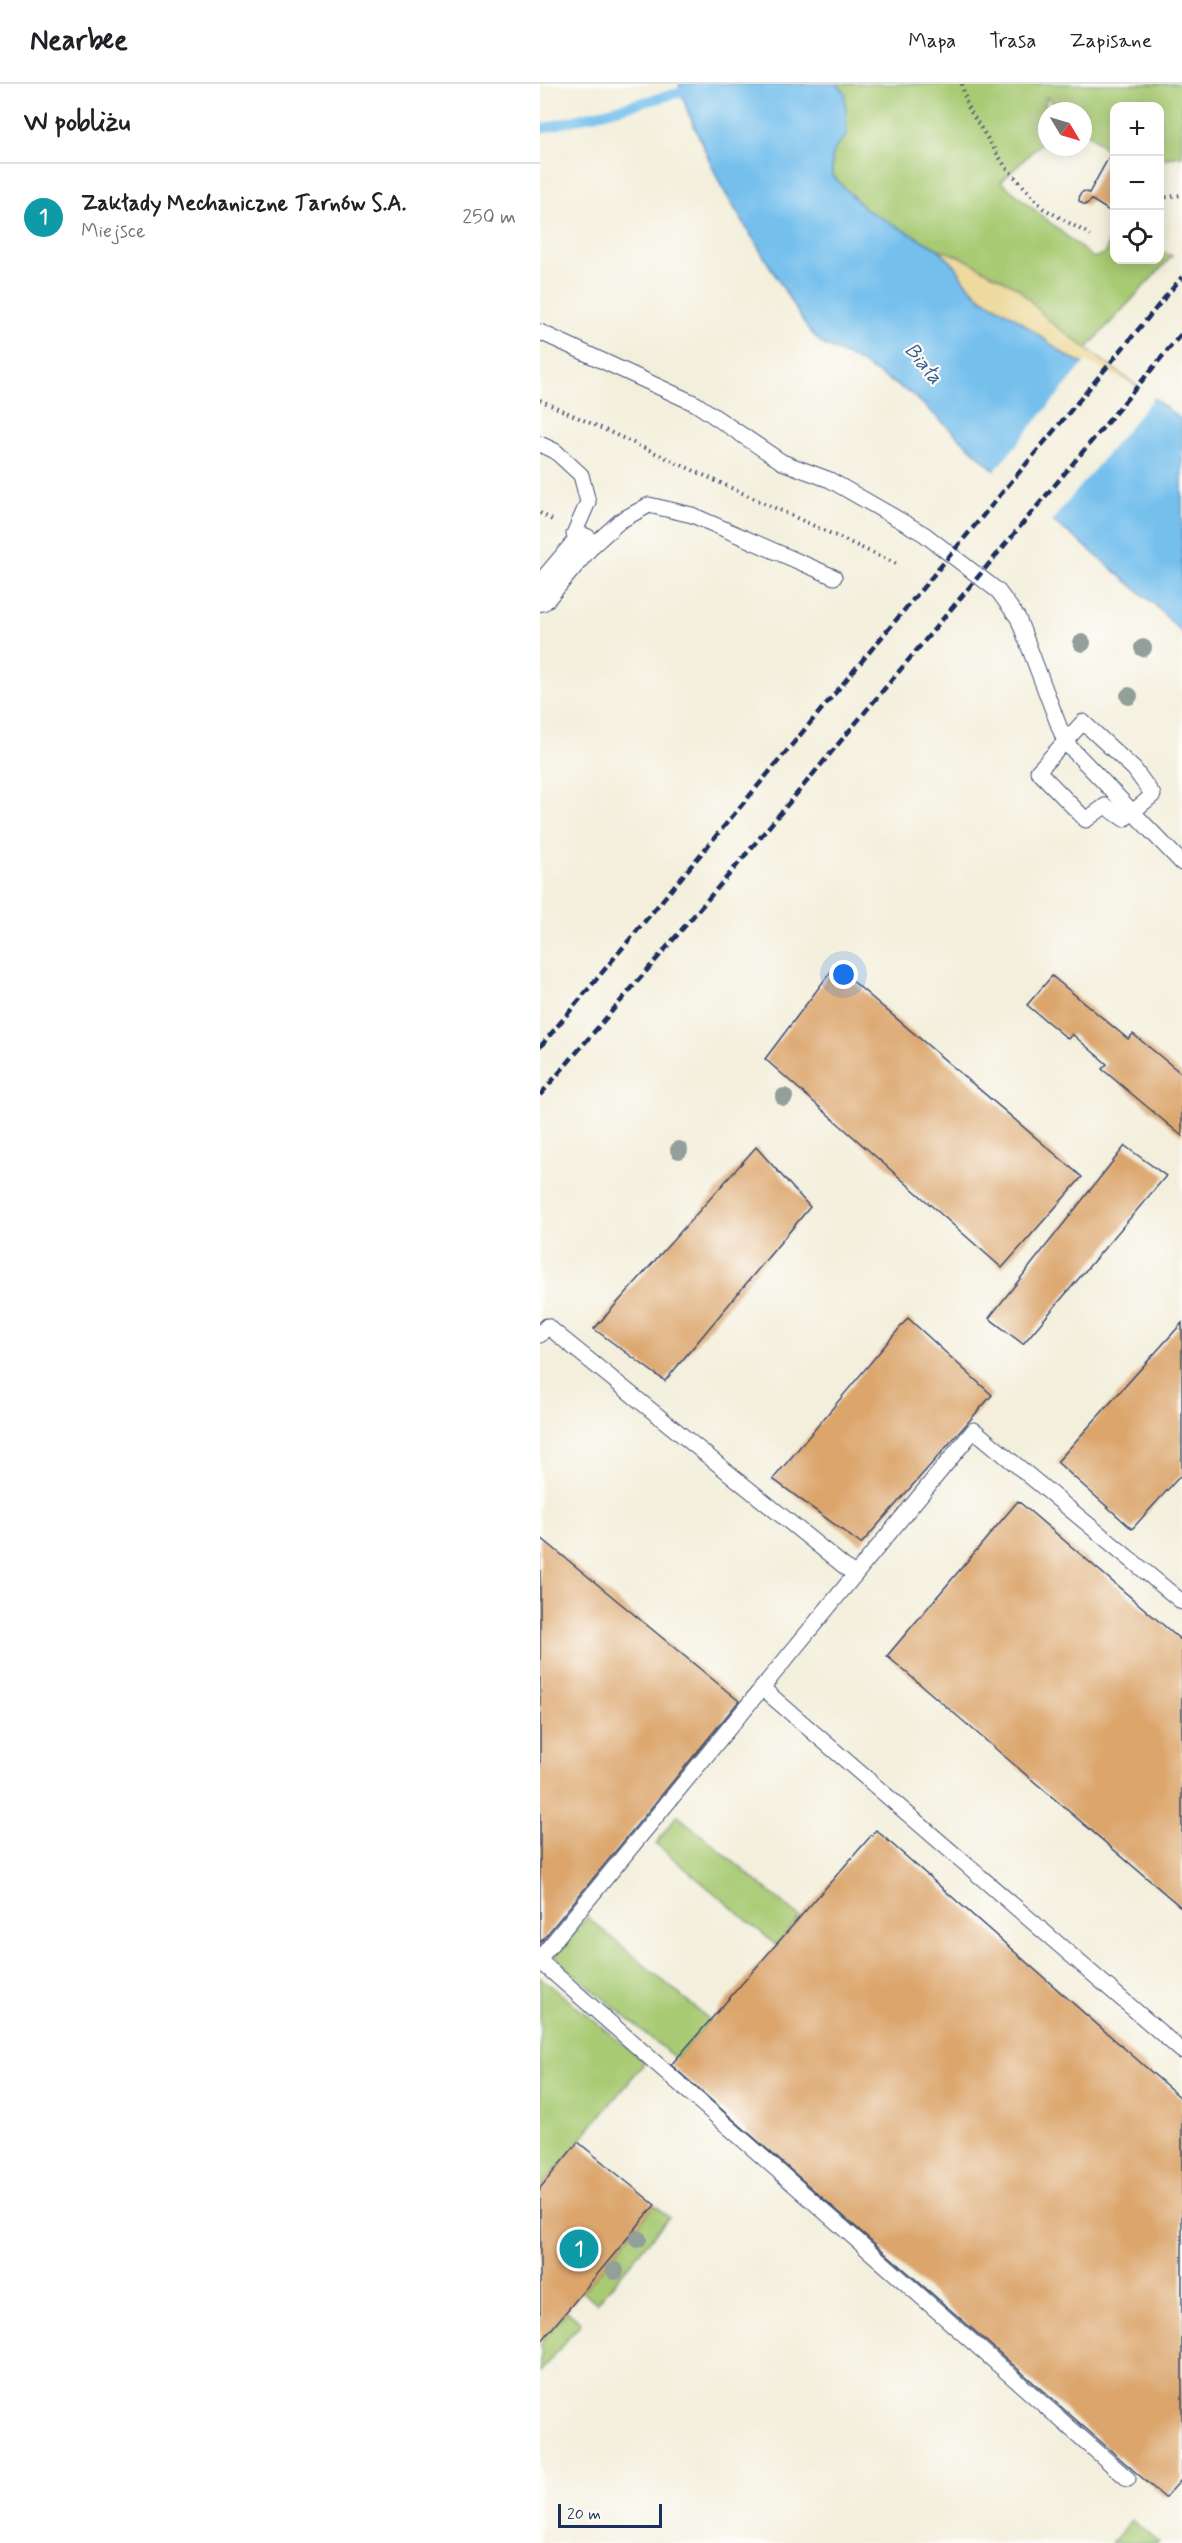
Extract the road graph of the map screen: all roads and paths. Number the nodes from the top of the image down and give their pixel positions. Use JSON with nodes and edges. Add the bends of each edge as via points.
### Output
{"nodes":[{"id":1,"x":962,"y":84,"type":"edge"},
{"id":2,"x":1182,"y":195,"type":"edge"},
{"id":3,"x":1164,"y":197,"type":"edge"},
{"id":4,"x":1090,"y":235,"type":"dead end"},
{"id":5,"x":540,"y":332,"type":"edge"},
{"id":6,"x":540,"y":400,"type":"edge"},
{"id":7,"x":540,"y":444,"type":"edge"},
{"id":8,"x":583,"y":544,"type":"junction"},
{"id":9,"x":899,"y":565,"type":"dead end"},
{"id":10,"x":834,"y":577,"type":"dead end"},
{"id":11,"x":540,"y":596,"type":"edge"},
{"id":12,"x":1065,"y":742,"type":"junction"},
{"id":13,"x":1132,"y":812,"type":"junction"},
{"id":14,"x":1182,"y":863,"type":"edge"},
{"id":15,"x":540,"y":1335,"type":"edge"},
{"id":16,"x":855,"y":1575,"type":"junction"},
{"id":17,"x":1182,"y":1602,"type":"edge"},
{"id":18,"x":762,"y":1688,"type":"junction"},
{"id":19,"x":540,"y":1960,"type":"edge"},
{"id":20,"x":1182,"y":2051,"type":"edge"},
{"id":21,"x":1128,"y":2479,"type":"dead end"}],
"edges":[{"from":1,"to":4,"type":"path","via":[[967,106],[1005,166],[1043,208]]},
{"from":2,"to":3,"type":"path"},
{"from":5,"to":12,"type":"lane","via":[[696,404],[782,462],[830,480],[924,534],[998,591],[1018,618]]},
{"from":6,"to":9,"type":"path"},
{"from":7,"to":8,"type":"lane","via":[[555,451],[581,475],[588,502],[574,534]]},
{"from":8,"to":10,"type":"lane","via":[[589,549],[620,521],[649,505],[692,515]]},
{"from":8,"to":11,"type":"street"},
{"from":12,"to":13,"type":"lane"},
{"from":12,"to":13,"type":"lane","via":[[1083,722],[1134,769],[1154,795]]},
{"from":12,"to":13,"type":"lane","via":[[1038,771],[1086,819],[1105,806],[1124,819]]},
{"from":13,"to":14,"type":"lane"},
{"from":15,"to":16,"type":"lane","via":[[547,1326]]},
{"from":16,"to":17,"type":"lane","via":[[974,1430]]},
{"from":16,"to":18,"type":"lane"},
{"from":18,"to":19,"type":"lane"},
{"from":18,"to":20,"type":"lane"},
{"from":19,"to":21,"type":"lane"}]}
